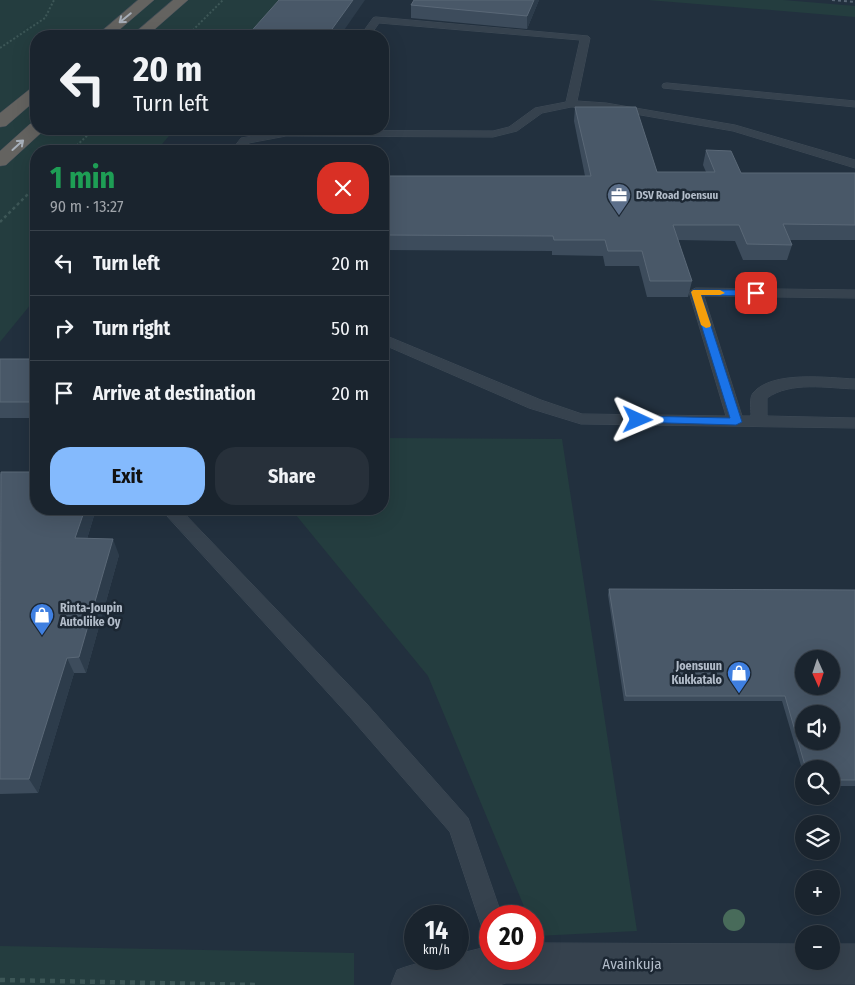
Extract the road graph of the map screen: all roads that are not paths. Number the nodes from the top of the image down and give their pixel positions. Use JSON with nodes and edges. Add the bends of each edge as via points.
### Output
{"nodes":[{"id":1,"x":147,"y":0,"type":"edge"},
{"id":2,"x":181,"y":0,"type":"edge"},
{"id":3,"x":110,"y":30,"type":"edge"},
{"id":4,"x":145,"y":30,"type":"edge"},
{"id":5,"x":369,"y":30,"type":"edge"},
{"id":6,"x":667,"y":86,"type":"dead end"},
{"id":7,"x":30,"y":97,"type":"edge"},
{"id":8,"x":571,"y":104,"type":"junction"},
{"id":9,"x":855,"y":104,"type":"edge"},
{"id":10,"x":0,"y":122,"type":"edge"},
{"id":11,"x":389,"y":132,"type":"edge"},
{"id":12,"x":30,"y":134,"type":"edge"},
{"id":13,"x":263,"y":135,"type":"edge"},
{"id":14,"x":241,"y":145,"type":"edge"},
{"id":15,"x":0,"y":161,"type":"edge"},
{"id":16,"x":855,"y":164,"type":"edge"},
{"id":17,"x":855,"y":294,"type":"edge"},
{"id":18,"x":389,"y":341,"type":"edge"},
{"id":19,"x":855,"y":384,"type":"edge"},
{"id":20,"x":736,"y":422,"type":"junction"},
{"id":21,"x":759,"y":422,"type":"junction"},
{"id":22,"x":855,"y":423,"type":"edge"},
{"id":23,"x":176,"y":515,"type":"edge"},
{"id":24,"x":486,"y":905,"type":"edge"},
{"id":25,"x":855,"y":964,"type":"edge"},
{"id":26,"x":544,"y":968,"type":"edge"},
{"id":27,"x":496,"y":970,"type":"edge"},
{"id":28,"x":412,"y":985,"type":"edge"}],
"edges":[{"from":1,"to":3,"type":"highway","one_way":true},
{"from":2,"to":4,"type":"highway"},
{"from":5,"to":8,"type":"lane","via":[[376,20],[585,38]]},
{"from":6,"to":9,"type":"lane"},
{"from":7,"to":10,"type":"highway"},
{"from":8,"to":11,"type":"lane","via":[[540,110],[513,129],[493,134]]},
{"from":8,"to":16,"type":"lane","via":[[606,106],[735,128]]},
{"from":15,"to":12,"type":"highway","one_way":true},
{"from":13,"to":14,"type":"lane","via":[[245,140]]},
{"from":17,"to":20,"type":"lane","via":[[696,292]]},
{"from":18,"to":20,"type":"lane","via":[[535,404],[581,419]]},
{"from":19,"to":21,"type":"lane","via":[[788,383],[766,389],[758,396]]},
{"from":20,"to":21,"type":"lane"},
{"from":21,"to":22,"type":"lane"},
{"from":23,"to":24,"type":"lane","via":[[358,710],[460,826]]},
{"from":25,"to":26,"type":"street","name":"Avainkuja"},
{"from":27,"to":28,"type":"street","name":"Avainkuja"}]}
